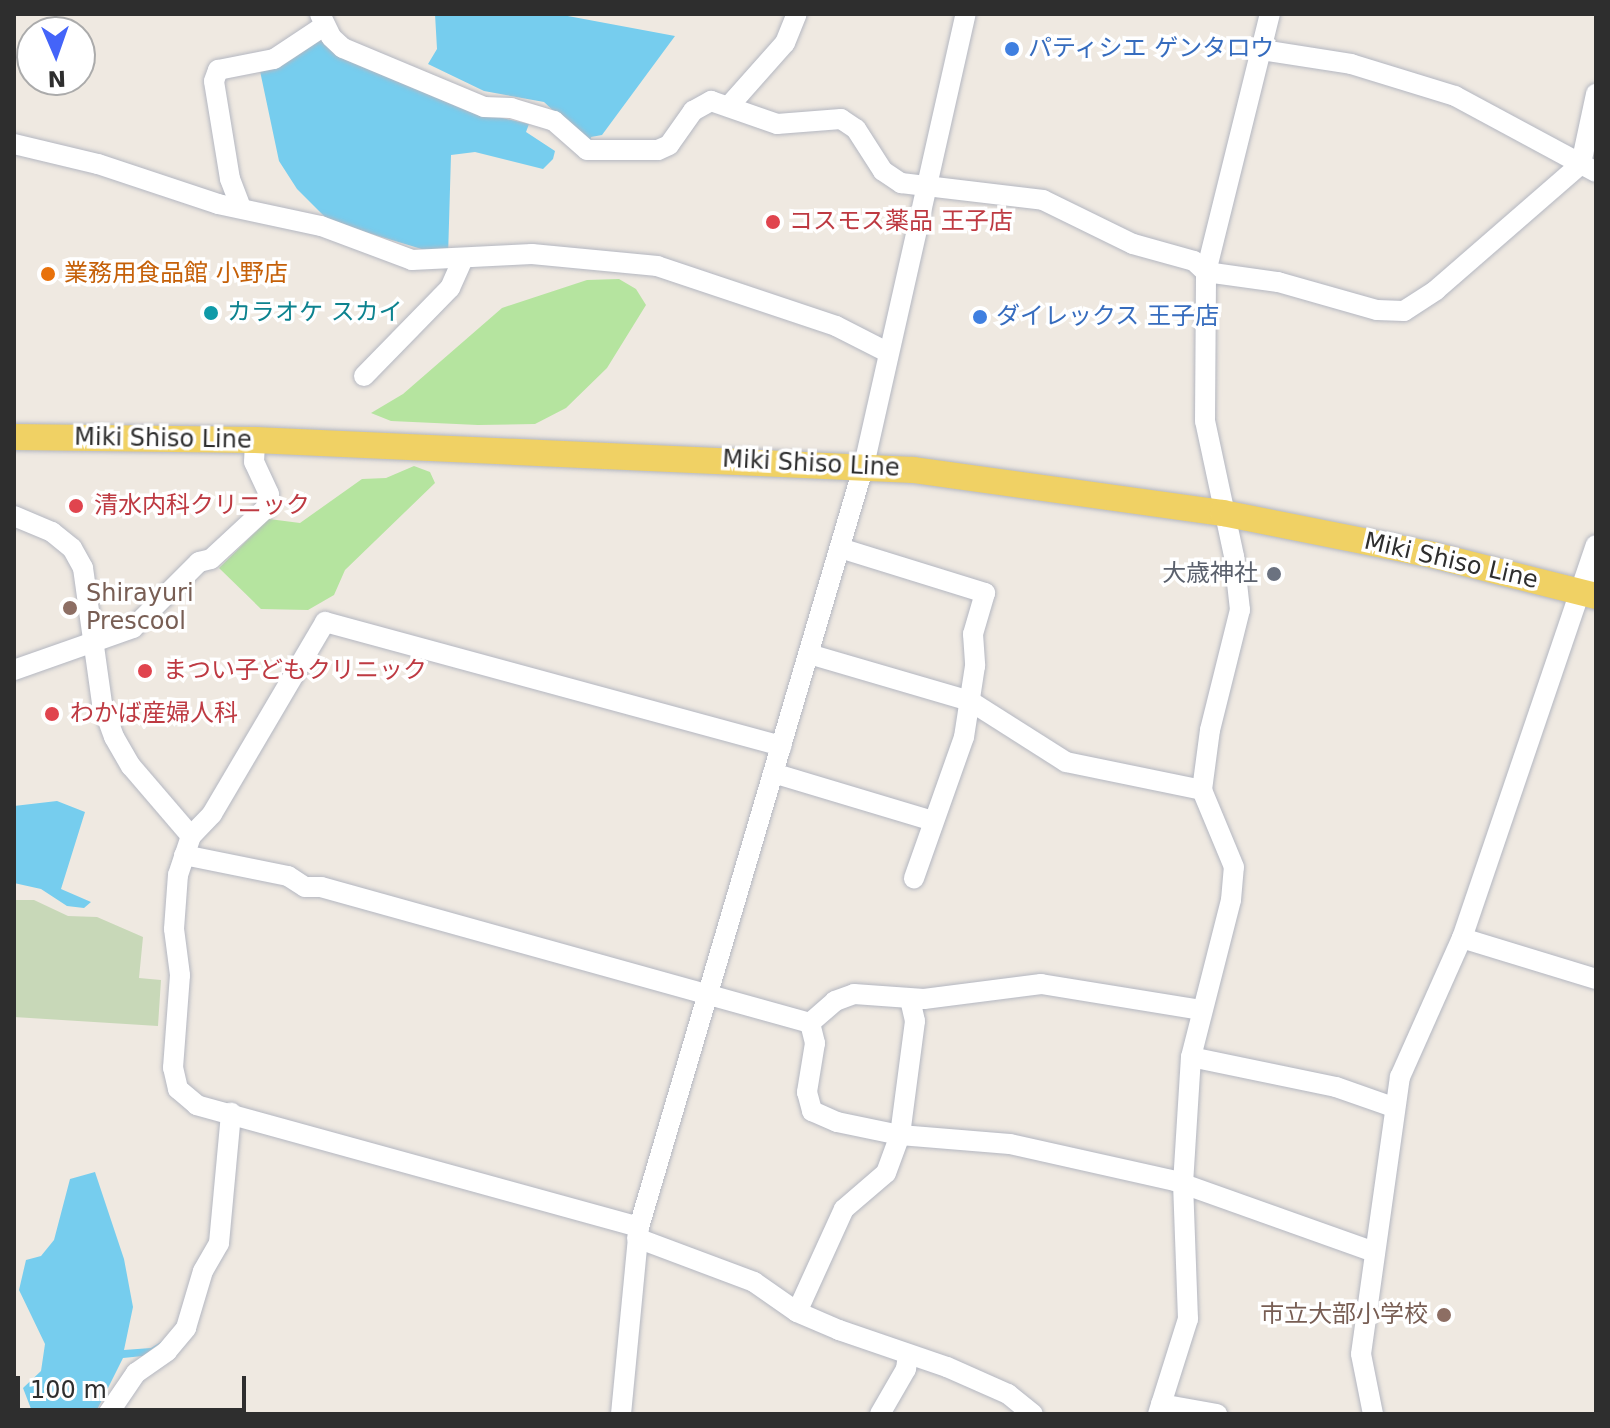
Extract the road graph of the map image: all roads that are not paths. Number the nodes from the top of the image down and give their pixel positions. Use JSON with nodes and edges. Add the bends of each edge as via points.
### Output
{"nodes":[{"id":1,"x":797,"y":14,"type":"edge"},
{"id":2,"x":966,"y":14,"type":"edge"},
{"id":3,"x":1270,"y":14,"type":"edge"},
{"id":4,"x":322,"y":20,"type":"edge"},
{"id":5,"x":1262,"y":50,"type":"junction"},
{"id":6,"x":1596,"y":94,"type":"edge"},
{"id":7,"x":729,"y":106,"type":"junction"},
{"id":8,"x":14,"y":144,"type":"edge"},
{"id":9,"x":1589,"y":168,"type":"edge"},
{"id":10,"x":925,"y":189,"type":"junction"},
{"id":11,"x":240,"y":205,"type":"junction"},
{"id":12,"x":462,"y":261,"type":"junction"},
{"id":13,"x":1206,"y":272,"type":"junction"},
{"id":14,"x":887,"y":352,"type":"junction"},
{"id":15,"x":364,"y":376,"type":"dead end"},
{"id":16,"x":14,"y":437,"type":"edge"},
{"id":17,"x":255,"y":440,"type":"junction"},
{"id":18,"x":864,"y":465,"type":"junction"},
{"id":19,"x":1223,"y":513,"type":"junction"},
{"id":20,"x":14,"y":516,"type":"edge"},
{"id":21,"x":1596,"y":545,"type":"edge"},
{"id":22,"x":840,"y":548,"type":"junction"},
{"id":23,"x":1589,"y":594,"type":"edge"},
{"id":24,"x":95,"y":643,"type":"junction"},
{"id":25,"x":809,"y":654,"type":"junction"},
{"id":26,"x":14,"y":670,"type":"edge"},
{"id":27,"x":970,"y":701,"type":"junction"},
{"id":28,"x":781,"y":746,"type":"junction"},
{"id":29,"x":773,"y":773,"type":"junction"},
{"id":30,"x":1202,"y":790,"type":"junction"},
{"id":31,"x":933,"y":821,"type":"junction"},
{"id":32,"x":188,"y":846,"type":"junction"},
{"id":33,"x":914,"y":878,"type":"dead end"},
{"id":34,"x":1462,"y":938,"type":"junction"},
{"id":35,"x":1596,"y":979,"type":"edge"},
{"id":36,"x":709,"y":992,"type":"junction"},
{"id":37,"x":910,"y":1000,"type":"junction"},
{"id":38,"x":1202,"y":1010,"type":"junction"},
{"id":39,"x":810,"y":1023,"type":"junction"},
{"id":40,"x":1191,"y":1057,"type":"junction"},
{"id":41,"x":1393,"y":1107,"type":"junction"},
{"id":42,"x":231,"y":1113,"type":"junction"},
{"id":43,"x":900,"y":1135,"type":"junction"},
{"id":44,"x":1183,"y":1184,"type":"junction"},
{"id":45,"x":638,"y":1232,"type":"junction"},
{"id":46,"x":1372,"y":1251,"type":"junction"},
{"id":47,"x":797,"y":1312,"type":"junction"},
{"id":48,"x":908,"y":1354,"type":"junction"},
{"id":49,"x":1160,"y":1409,"type":"edge"},
{"id":50,"x":108,"y":1414,"type":"edge"},
{"id":51,"x":621,"y":1414,"type":"edge"},
{"id":52,"x":880,"y":1414,"type":"edge"},
{"id":53,"x":1033,"y":1414,"type":"edge"},
{"id":54,"x":1217,"y":1414,"type":"edge"},
{"id":55,"x":1373,"y":1414,"type":"edge"}],
"edges":[{"from":1,"to":7,"type":"street","via":[[785,43]]},
{"from":2,"to":10,"type":"street"},
{"from":3,"to":5,"type":"street"},
{"from":4,"to":7,"type":"street","via":[[343,48],[391,71],[484,107],[536,113],[554,121],[587,150],[601,153],[658,150],[669,145],[693,111],[711,101]]},
{"from":4,"to":11,"type":"street","via":[[274,59],[218,70],[214,81],[230,179]]},
{"from":5,"to":9,"type":"street","via":[[1351,64],[1455,96]]},
{"from":5,"to":13,"type":"street"},
{"from":6,"to":9,"type":"street"},
{"from":7,"to":10,"type":"street","via":[[777,124],[841,119],[856,129],[883,171]]},
{"from":8,"to":11,"type":"street","via":[[98,164],[218,204]]},
{"from":9,"to":13,"type":"street","via":[[1404,311],[1377,310],[1278,282]]},
{"from":10,"to":13,"type":"street","via":[[1043,200],[1133,244],[1194,261]]},
{"from":10,"to":14,"type":"street"},
{"from":11,"to":12,"type":"street","via":[[321,226],[412,260]]},
{"from":12,"to":14,"type":"street","via":[[532,254],[657,266],[836,326]]},
{"from":12,"to":15,"type":"street","via":[[450,288]]},
{"from":13,"to":19,"type":"street","via":[[1205,421]]},
{"from":14,"to":18,"type":"street"},
{"from":16,"to":17,"type":"main road","name":"Miki Shiso Line"},
{"from":17,"to":18,"type":"main road","name":"Miki Shiso Line"},
{"from":17,"to":24,"type":"street","via":[[254,462],[269,494],[266,508],[211,559],[199,562],[133,628]]},
{"from":18,"to":19,"type":"main road","name":"Miki Shiso Line"},
{"from":18,"to":22,"type":"street"},
{"from":19,"to":23,"type":"main road","name":"Miki Shiso Line","via":[[1433,555]]},
{"from":19,"to":30,"type":"street","via":[[1240,610],[1210,730]]},
{"from":20,"to":24,"type":"street","via":[[52,532],[72,548],[89,591]]},
{"from":21,"to":23,"type":"street"},
{"from":22,"to":25,"type":"street"},
{"from":22,"to":27,"type":"street","via":[[985,593],[973,634]]},
{"from":23,"to":34,"type":"street"},
{"from":24,"to":26,"type":"street"},
{"from":24,"to":32,"type":"street","via":[[102,704],[114,737]]},
{"from":25,"to":27,"type":"street"},
{"from":25,"to":28,"type":"street"},
{"from":27,"to":30,"type":"street","via":[[1066,762]]},
{"from":27,"to":31,"type":"street","via":[[964,737]]},
{"from":28,"to":29,"type":"street"},
{"from":28,"to":32,"type":"street","via":[[325,622]]},
{"from":29,"to":31,"type":"street"},
{"from":29,"to":36,"type":"street"},
{"from":30,"to":38,"type":"street","via":[[1234,867],[1231,900]]},
{"from":31,"to":33,"type":"street"},
{"from":32,"to":36,"type":"street","via":[[288,876],[305,887],[321,887]]},
{"from":32,"to":42,"type":"street","via":[[174,929],[180,975],[173,1068],[178,1089],[197,1105]]},
{"from":34,"to":35,"type":"street"},
{"from":34,"to":41,"type":"street","via":[[1400,1077]]},
{"from":36,"to":39,"type":"street"},
{"from":36,"to":45,"type":"street"},
{"from":37,"to":38,"type":"street","via":[[1041,984]]},
{"from":37,"to":39,"type":"street","via":[[854,994],[835,1001]]},
{"from":37,"to":43,"type":"street","via":[[915,1021]]},
{"from":38,"to":40,"type":"street"},
{"from":39,"to":43,"type":"street","via":[[815,1043],[807,1092],[812,1111]]},
{"from":40,"to":41,"type":"street","via":[[1336,1087]]},
{"from":40,"to":44,"type":"street"},
{"from":41,"to":46,"type":"street"},
{"from":42,"to":45,"type":"street"},
{"from":42,"to":50,"type":"street","via":[[219,1243],[203,1271],[186,1328],[167,1351],[136,1373]]},
{"from":43,"to":44,"type":"street","via":[[1010,1144]]},
{"from":43,"to":47,"type":"street","via":[[886,1173],[844,1209]]},
{"from":44,"to":46,"type":"street"},
{"from":44,"to":49,"type":"street","via":[[1188,1319]]},
{"from":45,"to":47,"type":"street","via":[[754,1282]]},
{"from":45,"to":51,"type":"street"},
{"from":46,"to":55,"type":"street","via":[[1361,1354]]},
{"from":47,"to":48,"type":"street"},
{"from":48,"to":52,"type":"street","via":[[906,1369]]},
{"from":48,"to":53,"type":"street","via":[[1008,1394]]},
{"from":49,"to":54,"type":"street"}]}
